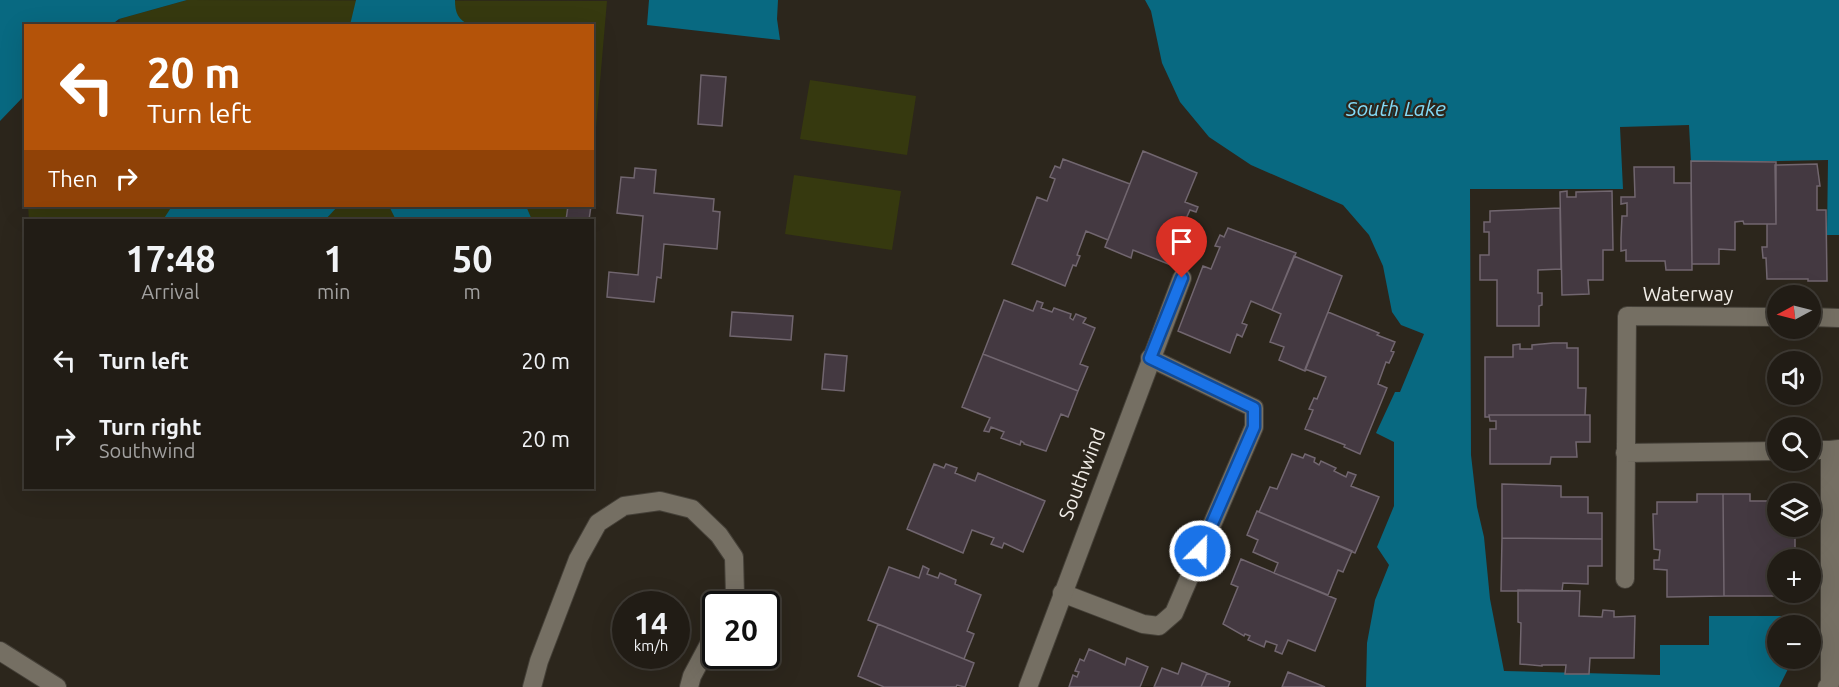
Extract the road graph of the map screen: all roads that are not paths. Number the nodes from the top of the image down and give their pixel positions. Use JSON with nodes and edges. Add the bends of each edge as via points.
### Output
{"nodes":[{"id":1,"x":1182,"y":278,"type":"dead end"},
{"id":2,"x":1767,"y":317,"type":"edge"},
{"id":3,"x":1821,"y":317,"type":"edge"},
{"id":4,"x":1839,"y":318,"type":"edge"},
{"id":5,"x":1150,"y":358,"type":"junction"},
{"id":6,"x":1834,"y":450,"type":"edge"},
{"id":7,"x":1767,"y":451,"type":"edge"},
{"id":8,"x":1625,"y":453,"type":"junction"},
{"id":9,"x":1625,"y":579,"type":"dead end"},
{"id":10,"x":735,"y":591,"type":"edge"},
{"id":11,"x":1062,"y":593,"type":"junction"},
{"id":12,"x":0,"y":651,"type":"edge"},
{"id":13,"x":702,"y":657,"type":"edge"},
{"id":14,"x":1832,"y":685,"type":"edge"},
{"id":15,"x":57,"y":687,"type":"edge"},
{"id":16,"x":532,"y":687,"type":"edge"},
{"id":17,"x":689,"y":687,"type":"edge"},
{"id":18,"x":1028,"y":687,"type":"edge"}],
"edges":[{"from":1,"to":5,"type":"street","name":"Southwind"},
{"from":2,"to":8,"type":"street","name":"Waterway","via":[[1627,316]]},
{"from":3,"to":4,"type":"street"},
{"from":5,"to":11,"type":"street","name":"Southwind"},
{"from":5,"to":11,"type":"street","via":[[1254,408],[1254,427],[1174,613],[1159,626],[1143,624]]},
{"from":6,"to":14,"type":"street"},
{"from":7,"to":8,"type":"street"},
{"from":8,"to":9,"type":"street","name":"Waterway"},
{"from":10,"to":16,"type":"street","via":[[734,557],[719,535],[692,509],[660,501],[624,506],[598,523],[578,559]]},
{"from":11,"to":18,"type":"street","name":"Southwind"},
{"from":12,"to":15,"type":"street"},
{"from":13,"to":17,"type":"street"}]}
